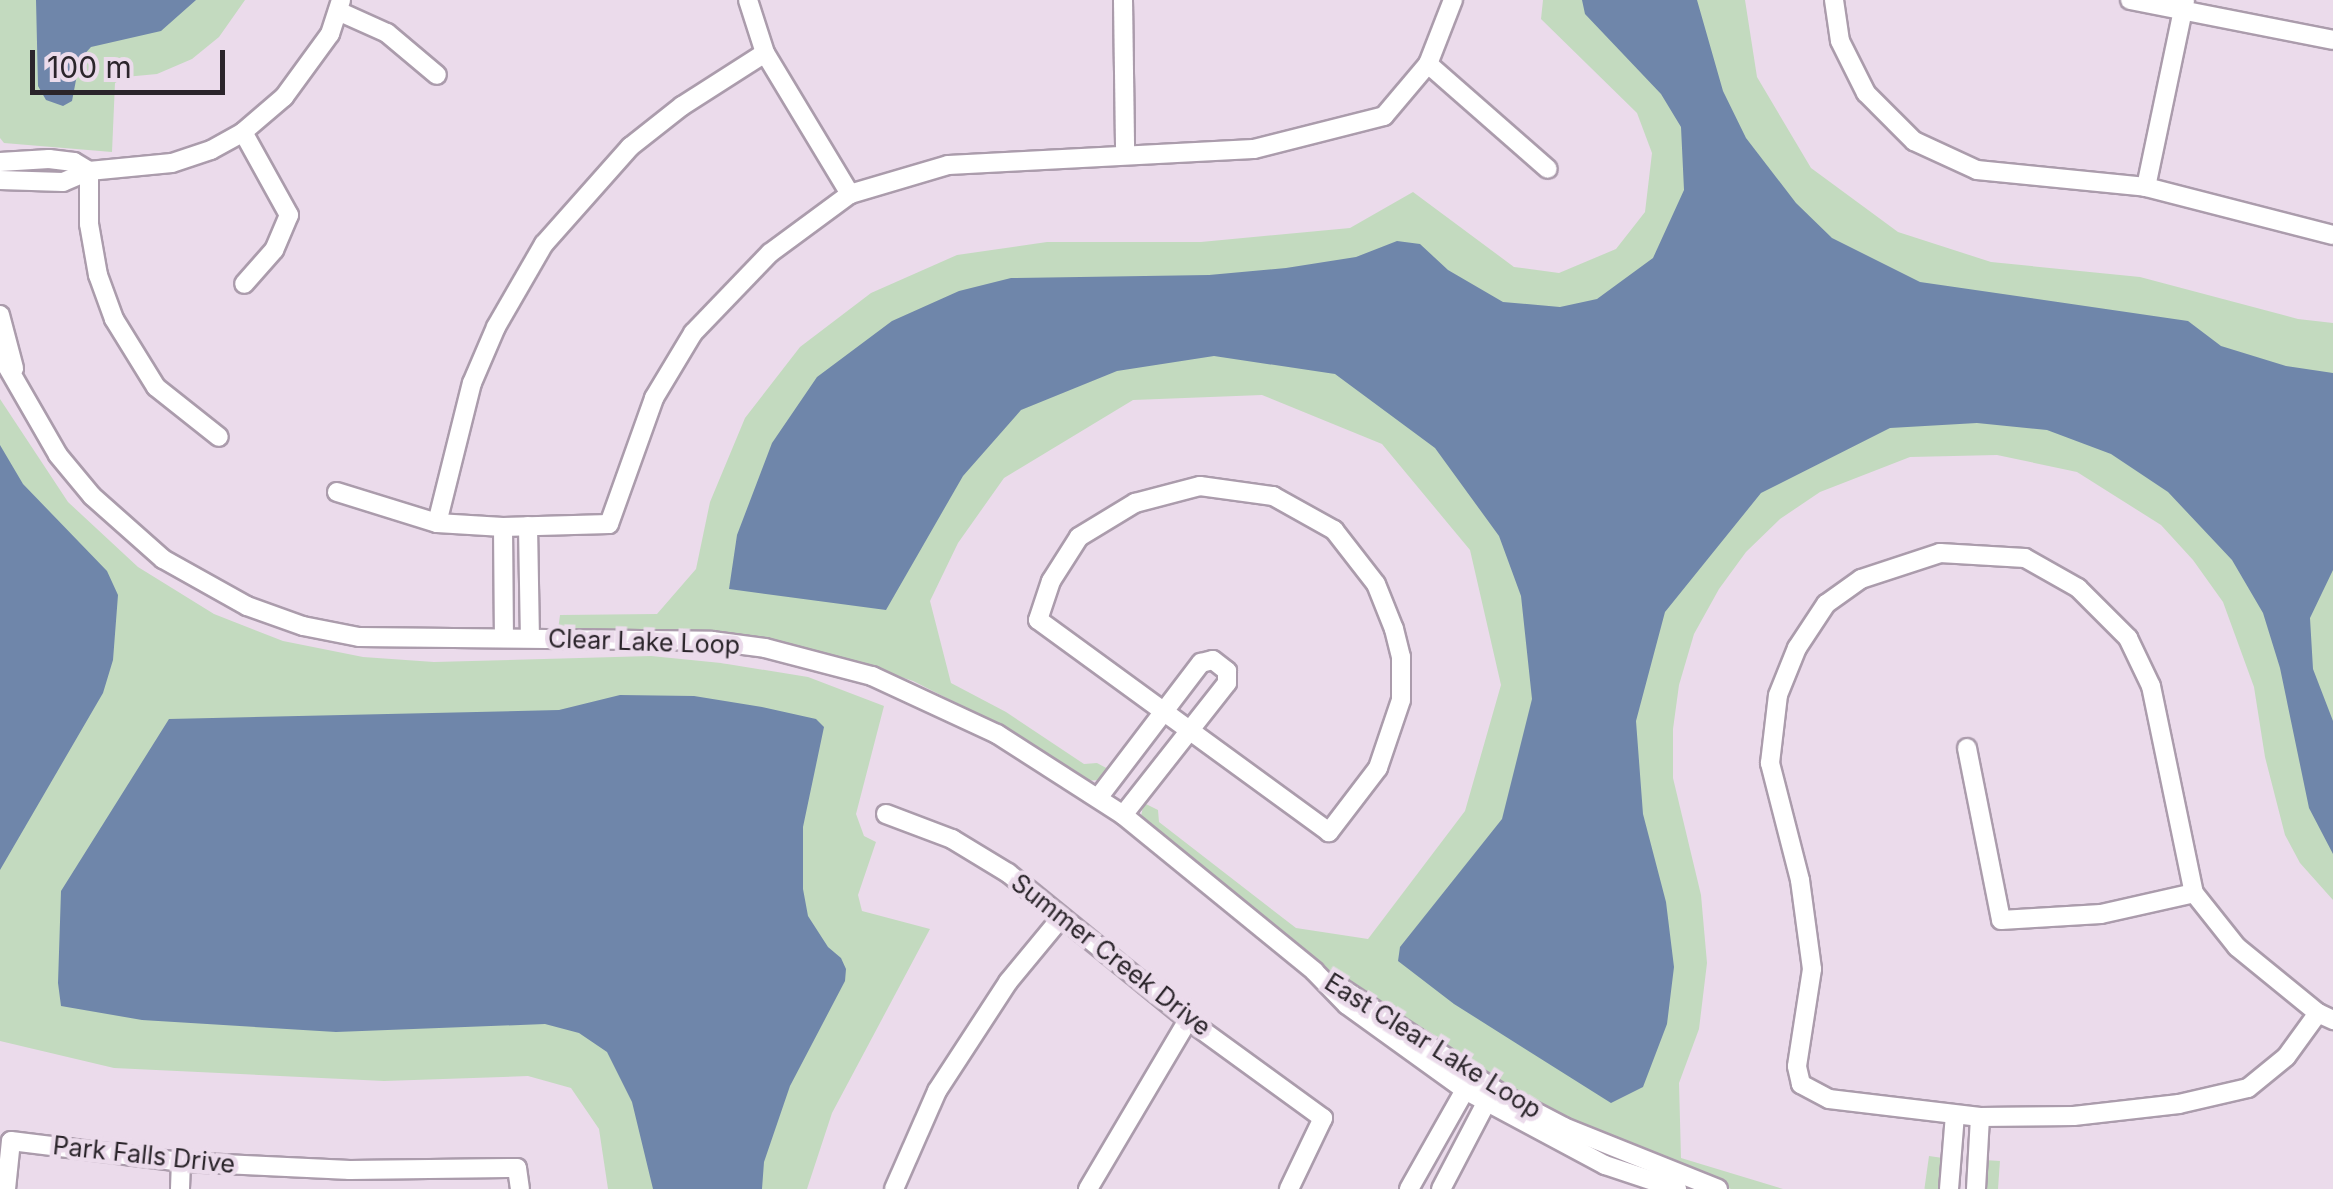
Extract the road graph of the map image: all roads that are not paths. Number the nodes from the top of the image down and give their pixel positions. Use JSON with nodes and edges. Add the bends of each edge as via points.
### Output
{"nodes":[{"id":1,"x":748,"y":0,"type":"edge"},
{"id":2,"x":1124,"y":0,"type":"edge"},
{"id":3,"x":1453,"y":0,"type":"edge"},
{"id":4,"x":1834,"y":0,"type":"edge"},
{"id":5,"x":2130,"y":0,"type":"edge"},
{"id":6,"x":340,"y":6,"type":"edge"},
{"id":7,"x":2184,"y":6,"type":"edge"},
{"id":8,"x":2333,"y":40,"type":"edge"},
{"id":9,"x":765,"y":52,"type":"junction"},
{"id":10,"x":1428,"y":64,"type":"junction"},
{"id":11,"x":437,"y":75,"type":"dead end"},
{"id":12,"x":243,"y":132,"type":"junction"},
{"id":13,"x":1125,"y":152,"type":"junction"},
{"id":14,"x":0,"y":162,"type":"edge"},
{"id":15,"x":1548,"y":169,"type":"dead end"},
{"id":16,"x":89,"y":172,"type":"junction"},
{"id":17,"x":0,"y":180,"type":"edge"},
{"id":18,"x":2146,"y":186,"type":"junction"},
{"id":19,"x":850,"y":194,"type":"junction"},
{"id":20,"x":2333,"y":235,"type":"edge"},
{"id":21,"x":244,"y":284,"type":"dead end"},
{"id":22,"x":0,"y":314,"type":"edge"},
{"id":23,"x":0,"y":354,"type":"edge"},
{"id":24,"x":21,"y":392,"type":"junction"},
{"id":25,"x":219,"y":438,"type":"dead end"},
{"id":26,"x":337,"y":492,"type":"dead end"},
{"id":27,"x":437,"y":522,"type":"junction"},
{"id":28,"x":528,"y":526,"type":"junction"},
{"id":29,"x":503,"y":527,"type":"junction"},
{"id":30,"x":504,"y":638,"type":"junction"},
{"id":31,"x":530,"y":638,"type":"junction"},
{"id":32,"x":1164,"y":710,"type":"junction"},
{"id":33,"x":1188,"y":729,"type":"junction"},
{"id":34,"x":1967,"y":748,"type":"dead end"},
{"id":35,"x":1098,"y":798,"type":"junction"},
{"id":36,"x":886,"y":814,"type":"dead end"},
{"id":37,"x":1123,"y":815,"type":"junction"},
{"id":38,"x":2194,"y":892,"type":"junction"},
{"id":39,"x":1061,"y":918,"type":"junction"},
{"id":40,"x":2326,"y":1017,"type":"edge"},
{"id":41,"x":1188,"y":1020,"type":"junction"},
{"id":42,"x":1474,"y":1087,"type":"junction"},
{"id":43,"x":1486,"y":1103,"type":"junction"},
{"id":44,"x":1956,"y":1114,"type":"junction"},
{"id":45,"x":1980,"y":1117,"type":"junction"},
{"id":46,"x":182,"y":1162,"type":"junction"},
{"id":47,"x":351,"y":1180,"type":"edge"},
{"id":48,"x":1950,"y":1183,"type":"edge"},
{"id":49,"x":1976,"y":1184,"type":"edge"},
{"id":50,"x":6,"y":1189,"type":"edge"},
{"id":51,"x":180,"y":1189,"type":"edge"},
{"id":52,"x":520,"y":1189,"type":"edge"},
{"id":53,"x":894,"y":1189,"type":"edge"},
{"id":54,"x":1088,"y":1189,"type":"edge"},
{"id":55,"x":1289,"y":1189,"type":"edge"},
{"id":56,"x":1409,"y":1189,"type":"edge"},
{"id":57,"x":1441,"y":1189,"type":"edge"},
{"id":58,"x":1677,"y":1189,"type":"edge"},
{"id":59,"x":1718,"y":1189,"type":"edge"}],
"edges":[{"from":1,"to":9,"type":"street"},
{"from":2,"to":13,"type":"street"},
{"from":3,"to":10,"type":"street"},
{"from":4,"to":18,"type":"street","via":[[1840,41],[1866,94],[1914,141],[1976,170]]},
{"from":5,"to":7,"type":"street"},
{"from":6,"to":11,"type":"street","via":[[387,33]]},
{"from":6,"to":12,"type":"street","via":[[319,51],[284,97]]},
{"from":7,"to":8,"type":"street"},
{"from":7,"to":18,"type":"street"},
{"from":9,"to":19,"type":"street"},
{"from":9,"to":27,"type":"street","via":[[630,148],[544,244],[472,383]]},
{"from":10,"to":13,"type":"street","via":[[1384,116],[1254,149]]},
{"from":10,"to":15,"type":"street"},
{"from":12,"to":16,"type":"street","via":[[172,162]]},
{"from":12,"to":21,"type":"street","via":[[290,215],[274,250]]},
{"from":13,"to":19,"type":"street","via":[[948,165]]},
{"from":14,"to":16,"type":"street","via":[[49,158]]},
{"from":16,"to":17,"type":"street","via":[[63,182]]},
{"from":16,"to":25,"type":"street","via":[[98,276],[114,319],[156,387]]},
{"from":18,"to":20,"type":"street"},
{"from":19,"to":28,"type":"street","via":[[770,253],[692,334],[654,398],[609,524]]},
{"from":22,"to":24,"type":"street","name":"Clear Lake Loop"},
{"from":23,"to":24,"type":"street","name":"Clear Lake Loop"},
{"from":24,"to":30,"type":"street","name":"Clear Lake Loop","via":[[58,455],[124,526],[163,559],[248,606],[359,637]]},
{"from":26,"to":27,"type":"street"},
{"from":27,"to":29,"type":"street"},
{"from":28,"to":29,"type":"street"},
{"from":28,"to":31,"type":"street"},
{"from":29,"to":30,"type":"street"},
{"from":30,"to":31,"type":"street","name":"Clear Lake Loop"},
{"from":31,"to":35,"type":"street","name":"Clear Lake Loop","via":[[712,640],[823,661],[872,676],[997,734]]},
{"from":32,"to":33,"type":"street"},
{"from":32,"to":33,"type":"street","via":[[1201,663],[1213,660],[1227,671],[1227,683]]},
{"from":32,"to":33,"type":"street","via":[[1038,620],[1050,582],[1079,537],[1135,504],[1200,486],[1273,496],[1334,530],[1376,584],[1401,657],[1401,700],[1378,768],[1329,832]]},
{"from":32,"to":35,"type":"street"},
{"from":33,"to":37,"type":"street"},
{"from":34,"to":38,"type":"street","via":[[2001,920],[2101,914]]},
{"from":35,"to":37,"type":"street","name":"Clear Lake Loop"},
{"from":36,"to":39,"type":"street","name":"Summer Creek Drive","via":[[952,839],[1008,873]]},
{"from":37,"to":42,"type":"street","name":"Clear Lake Loop","via":[[1314,970],[1347,1005]]},
{"from":38,"to":40,"type":"street","via":[[2237,947]]},
{"from":38,"to":44,"type":"street","via":[[2151,686],[2128,638],[2078,588],[2025,558],[1940,554],[1861,580],[1826,604],[1778,695],[1770,763],[1800,880],[1812,970],[1797,1066],[1801,1084],[1828,1099]]},
{"from":39,"to":41,"type":"street","name":"Summer Creek Drive"},
{"from":39,"to":53,"type":"street","via":[[1008,982],[936,1091]]},
{"from":40,"to":45,"type":"street","via":[[2248,1088],[2074,1116]]},
{"from":41,"to":54,"type":"street"},
{"from":41,"to":55,"type":"street","name":"Summer Creek Drive","via":[[1324,1118]]},
{"from":42,"to":43,"type":"street","name":"East Clear Lake Loop"},
{"from":42,"to":56,"type":"street"},
{"from":42,"to":59,"type":"street","name":"East Clear Lake Loop"},
{"from":43,"to":57,"type":"street"},
{"from":43,"to":58,"type":"street","name":"East Clear Lake Loop","via":[[1604,1165]]},
{"from":44,"to":45,"type":"street"},
{"from":44,"to":48,"type":"street"},
{"from":45,"to":49,"type":"street"},
{"from":46,"to":47,"type":"street","name":"Park Falls Drive"},
{"from":46,"to":50,"type":"street","name":"Park Falls Drive","via":[[11,1141]]},
{"from":46,"to":51,"type":"street"},
{"from":47,"to":52,"type":"street","name":"Park Falls Drive","via":[[517,1168]]},
{"from":48,"to":49,"type":"street"}]}
